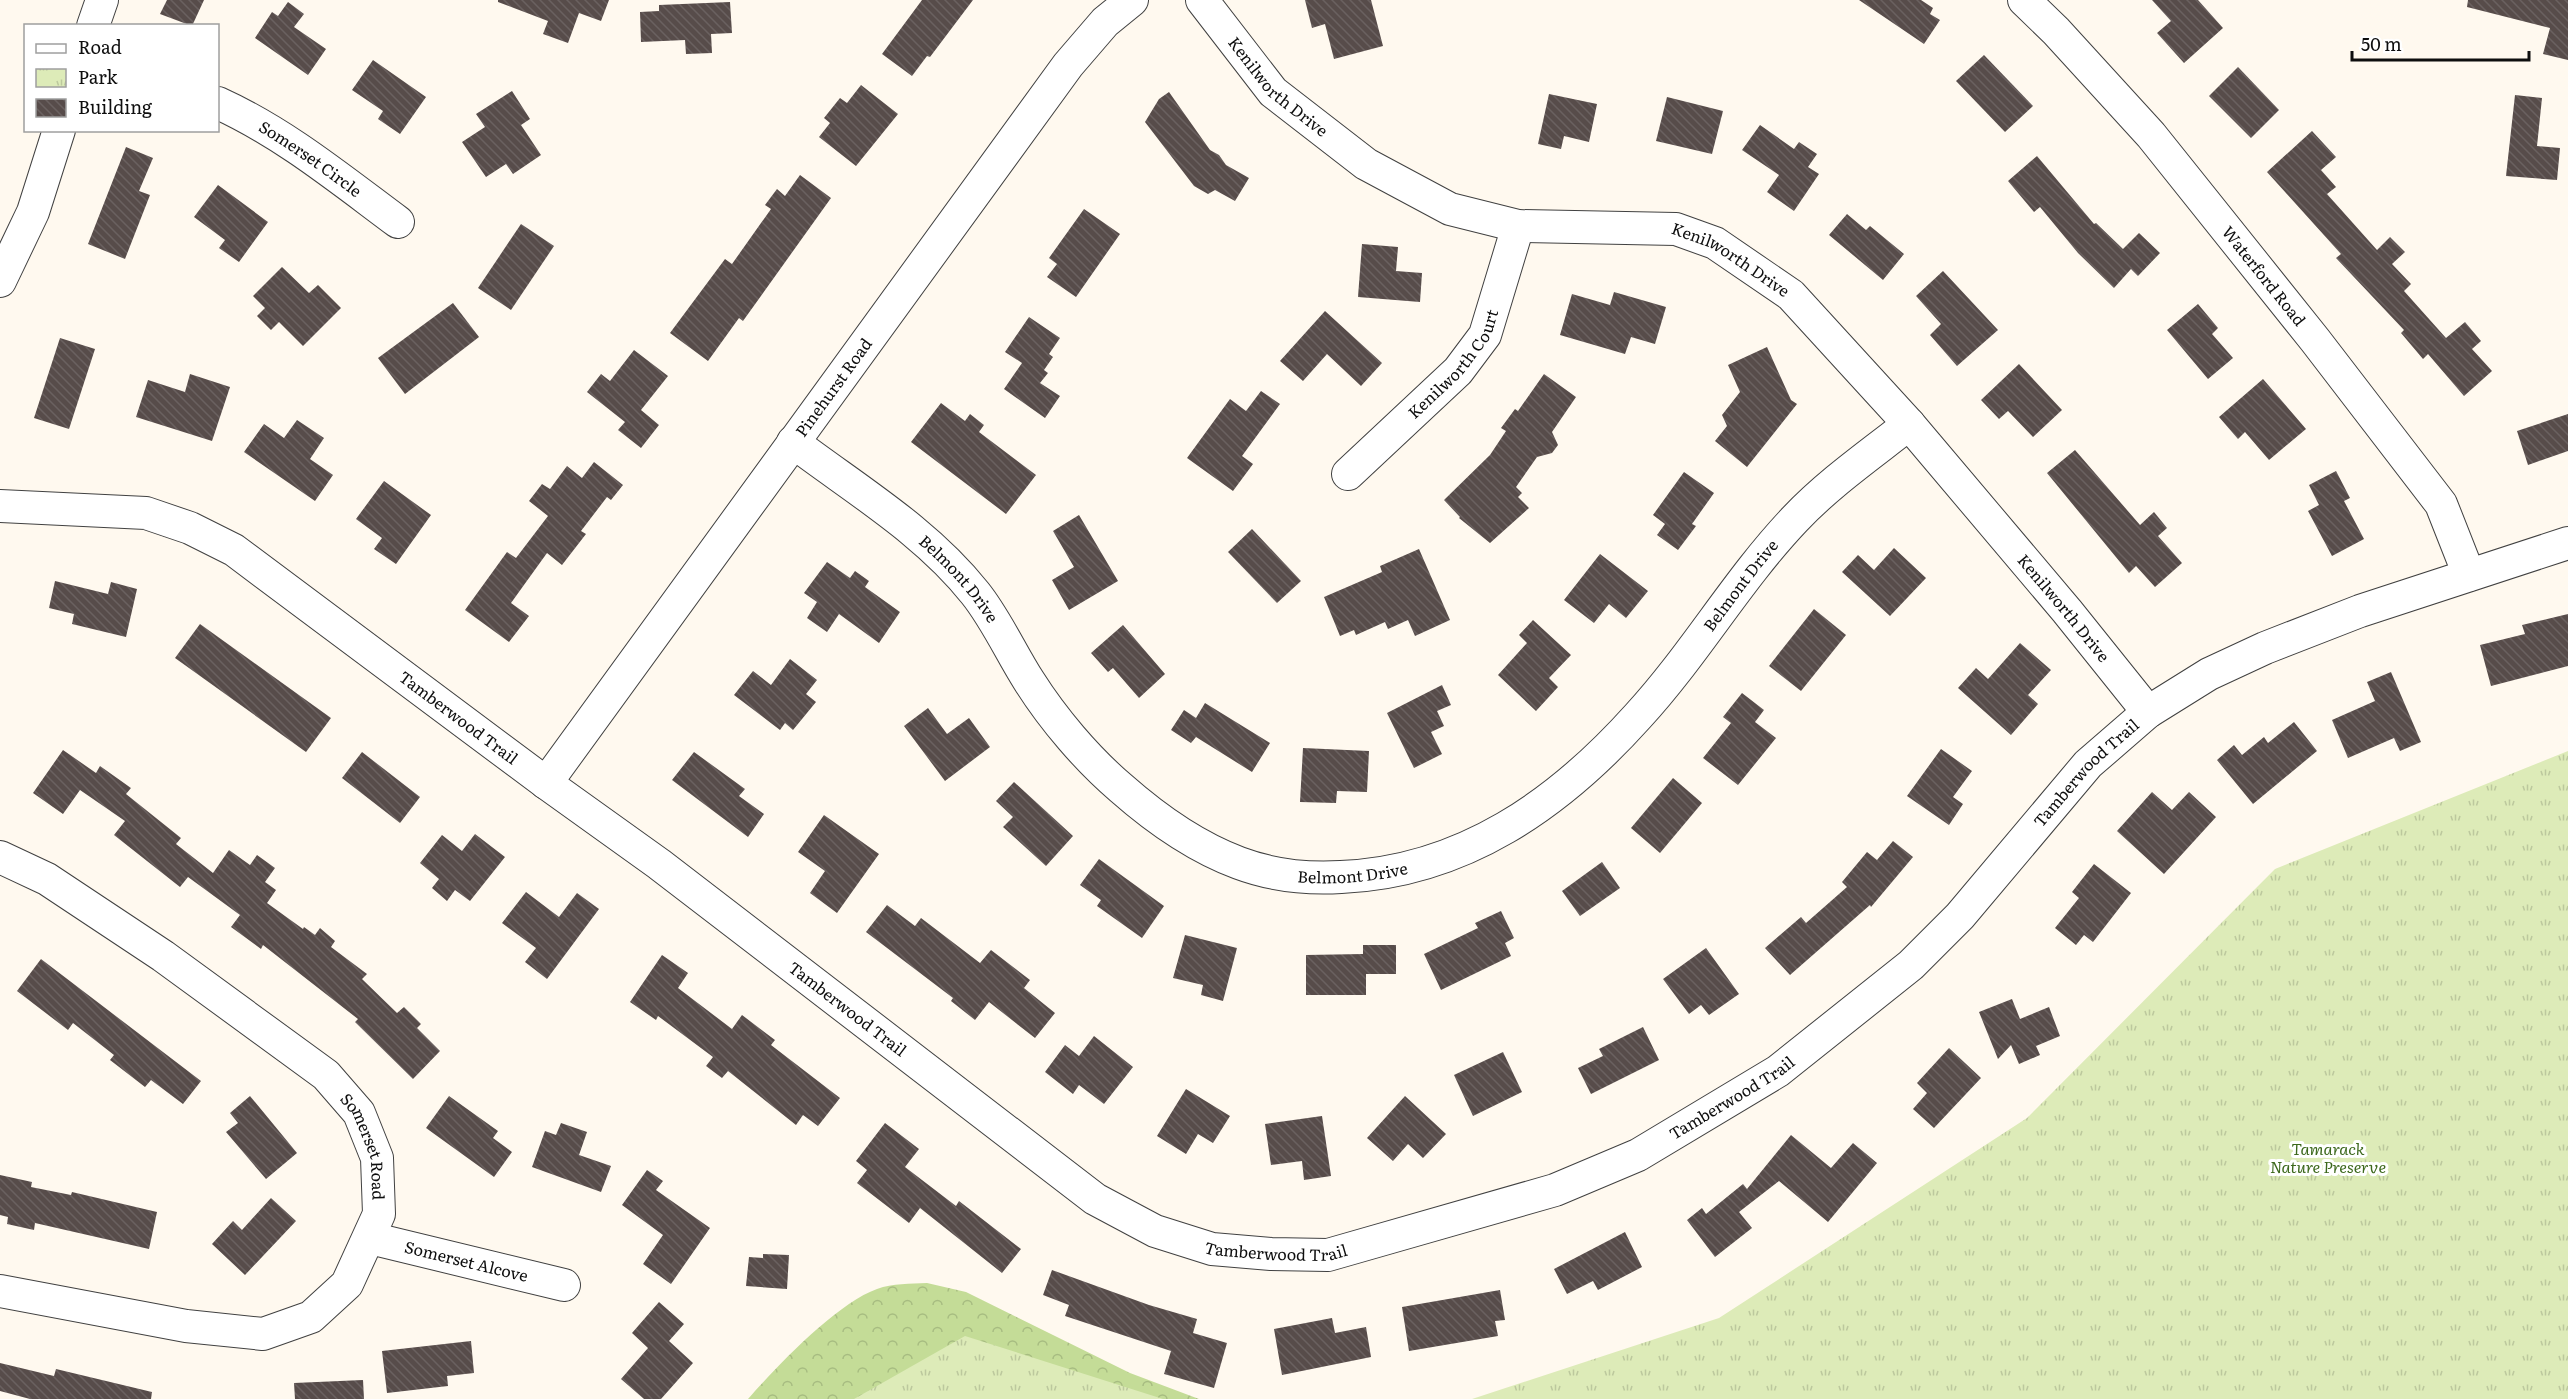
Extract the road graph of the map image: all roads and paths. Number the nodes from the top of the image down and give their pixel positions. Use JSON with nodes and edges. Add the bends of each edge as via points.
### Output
{"nodes":[{"id":1,"x":102,"y":0,"type":"edge"},
{"id":2,"x":1132,"y":0,"type":"edge"},
{"id":3,"x":1202,"y":0,"type":"edge"},
{"id":4,"x":2024,"y":0,"type":"edge"},
{"id":5,"x":94,"y":24,"type":"edge"},
{"id":6,"x":219,"y":103,"type":"edge"},
{"id":7,"x":58,"y":132,"type":"edge"},
{"id":8,"x":398,"y":222,"type":"dead end"},
{"id":9,"x":1518,"y":226,"type":"junction"},
{"id":10,"x":0,"y":281,"type":"edge"},
{"id":11,"x":1909,"y":424,"type":"junction"},
{"id":12,"x":793,"y":442,"type":"junction"},
{"id":13,"x":1348,"y":474,"type":"dead end"},
{"id":14,"x":0,"y":506,"type":"edge"},
{"id":15,"x":2568,"y":543,"type":"edge"},
{"id":16,"x":2469,"y":574,"type":"junction"},
{"id":17,"x":2148,"y":712,"type":"junction"},
{"id":18,"x":546,"y":783,"type":"junction"},
{"id":19,"x":0,"y":857,"type":"edge"},
{"id":20,"x":370,"y":1238,"type":"junction"},
{"id":21,"x":564,"y":1285,"type":"dead end"},
{"id":22,"x":0,"y":1291,"type":"edge"}],
"edges":[{"from":1,"to":5,"type":"street"},
{"from":2,"to":12,"type":"street","name":"Pinehurst Road","via":[[1106,22],[1068,65]]},
{"from":3,"to":9,"type":"street","name":"Kenilworth Drive","via":[[1274,92],[1366,164],[1450,209]]},
{"from":4,"to":16,"type":"street","name":"Waterford Road","via":[[2151,135],[2315,340],[2442,504]]},
{"from":6,"to":8,"type":"street","name":"Somerset Circle","via":[[299,149]]},
{"from":7,"to":10,"type":"street","via":[[33,212]]},
{"from":9,"to":11,"type":"street","name":"Kenilworth Drive","via":[[1676,229],[1715,243],[1791,295]]},
{"from":9,"to":13,"type":"street","name":"Kenilworth Court","via":[[1485,335],[1458,371]]},
{"from":11,"to":12,"type":"street","name":"Belmont Drive","via":[[1797,518],[1638,716],[1552,799],[1491,838],[1427,864],[1369,876],[1306,879],[1240,864],[1183,835],[1119,786],[1073,738],[1031,685],[978,596],[942,554]]},
{"from":11,"to":17,"type":"street","name":"Kenilworth Drive"},
{"from":12,"to":18,"type":"street","name":"Pinehurst Road"},
{"from":14,"to":18,"type":"street","name":"Tamberwood Trail","via":[[146,513],[190,528],[234,550]]},
{"from":15,"to":16,"type":"street","name":"Tamberwood Trail"},
{"from":16,"to":17,"type":"street","name":"Tamberwood Trail","via":[[2265,648],[2209,674]]},
{"from":17,"to":18,"type":"street","name":"Tamberwood Trail","via":[[2088,764],[1960,916],[1911,965],[1778,1071],[1638,1155],[1555,1190],[1328,1255],[1212,1249],[1155,1231],[1095,1199],[659,864]]},
{"from":19,"to":20,"type":"street","name":"Somerset Road","via":[[47,879],[163,956],[326,1075],[359,1113],[377,1158],[379,1214]]},
{"from":20,"to":21,"type":"street","name":"Somerset Alcove"},
{"from":20,"to":22,"type":"street","name":"Somerset Road","via":[[347,1284],[311,1317],[263,1334],[186,1326]]}]}
